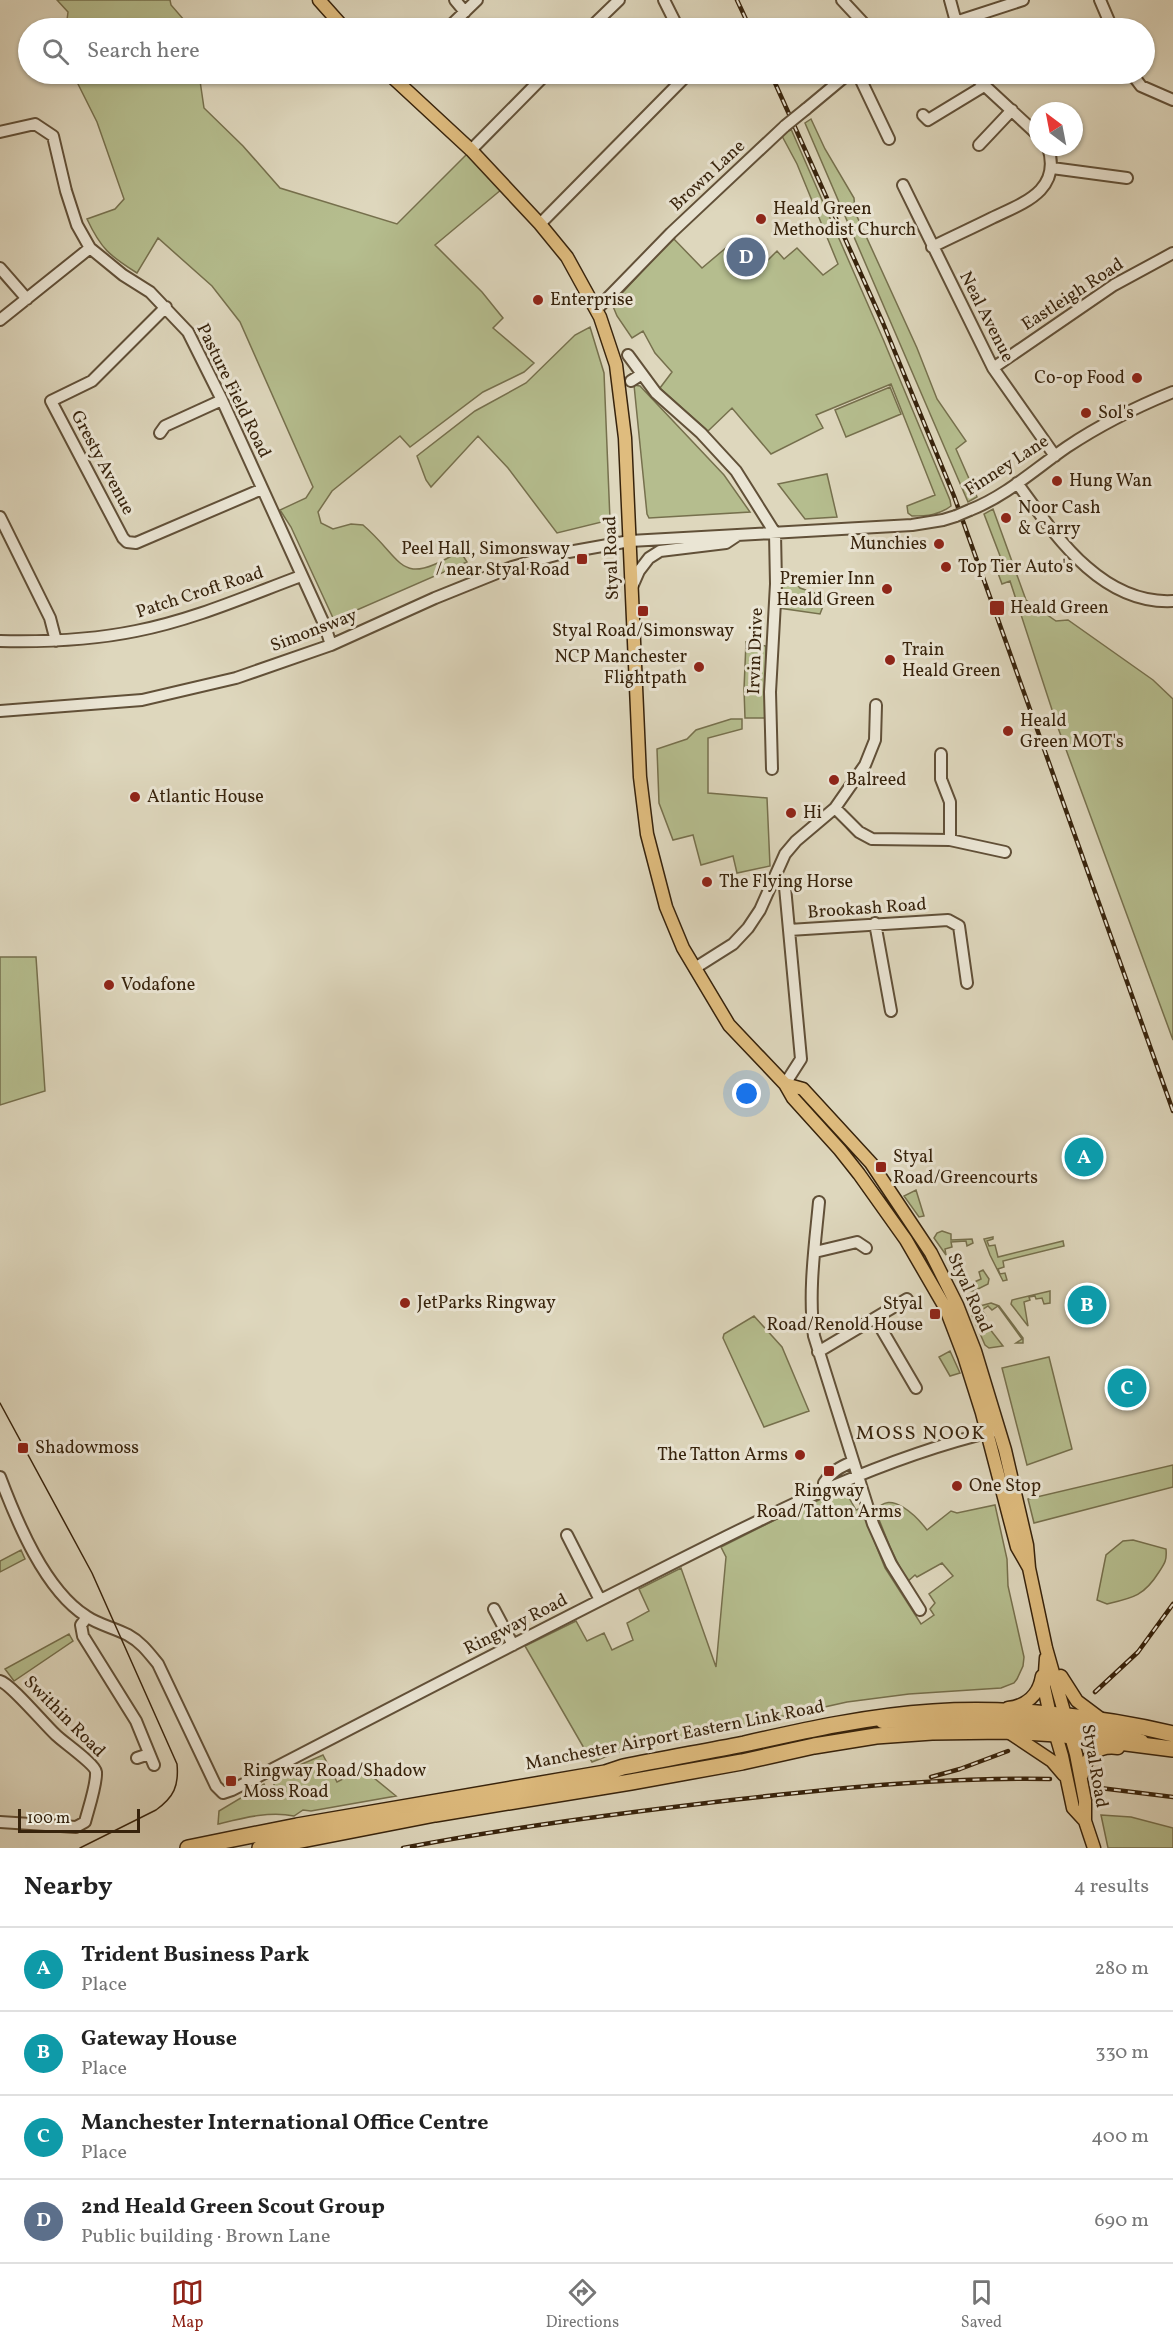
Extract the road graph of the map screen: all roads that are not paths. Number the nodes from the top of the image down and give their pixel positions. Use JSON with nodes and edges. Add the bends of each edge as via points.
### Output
{"nodes":[{"id":1,"x":319,"y":0,"type":"edge"},
{"id":2,"x":455,"y":0,"type":"edge"},
{"id":3,"x":477,"y":0,"type":"edge"},
{"id":4,"x":619,"y":0,"type":"edge"},
{"id":5,"x":664,"y":0,"type":"edge"},
{"id":6,"x":842,"y":0,"type":"edge"},
{"id":7,"x":950,"y":0,"type":"edge"},
{"id":8,"x":1023,"y":0,"type":"edge"},
{"id":9,"x":1100,"y":0,"type":"edge"},
{"id":10,"x":465,"y":12,"type":"junction"},
{"id":11,"x":335,"y":18,"type":"edge"},
{"id":12,"x":459,"y":18,"type":"edge"},
{"id":13,"x":600,"y":18,"type":"edge"},
{"id":14,"x":673,"y":18,"type":"edge"},
{"id":15,"x":859,"y":18,"type":"edge"},
{"id":16,"x":953,"y":18,"type":"edge"},
{"id":17,"x":973,"y":18,"type":"edge"},
{"id":18,"x":1108,"y":18,"type":"edge"},
{"id":19,"x":404,"y":84,"type":"edge"},
{"id":20,"x":536,"y":84,"type":"edge"},
{"id":21,"x":678,"y":84,"type":"edge"},
{"id":22,"x":836,"y":84,"type":"edge"},
{"id":23,"x":863,"y":84,"type":"edge"},
{"id":24,"x":1140,"y":84,"type":"edge"},
{"id":25,"x":984,"y":86,"type":"joint"},
{"id":26,"x":1173,"y":100,"type":"edge"},
{"id":27,"x":1012,"y":110,"type":"junction"},
{"id":28,"x":923,"y":115,"type":"dead end"},
{"id":29,"x":1029,"y":126,"type":"edge"},
{"id":30,"x":0,"y":132,"type":"edge"},
{"id":31,"x":889,"y":139,"type":"dead end"},
{"id":32,"x":979,"y":145,"type":"dead end"},
{"id":33,"x":471,"y":150,"type":"junction"},
{"id":34,"x":1050,"y":156,"type":"edge"},
{"id":35,"x":1052,"y":168,"type":"junction"},
{"id":36,"x":1127,"y":178,"type":"dead end"},
{"id":37,"x":903,"y":185,"type":"dead end"},
{"id":38,"x":540,"y":224,"type":"junction"},
{"id":39,"x":932,"y":247,"type":"junction"},
{"id":40,"x":90,"y":248,"type":"junction"},
{"id":41,"x":1173,"y":253,"type":"edge"},
{"id":42,"x":0,"y":268,"type":"edge"},
{"id":43,"x":27,"y":299,"type":"junction"},
{"id":44,"x":166,"y":307,"type":"junction"},
{"id":45,"x":597,"y":309,"type":"junction"},
{"id":46,"x":0,"y":320,"type":"edge"},
{"id":47,"x":628,"y":356,"type":"dead end"},
{"id":48,"x":993,"y":368,"type":"junction"},
{"id":49,"x":642,"y":374,"type":"junction"},
{"id":50,"x":631,"y":381,"type":"dead end"},
{"id":51,"x":1173,"y":392,"type":"edge"},
{"id":52,"x":222,"y":400,"type":"junction"},
{"id":53,"x":160,"y":433,"type":"dead end"},
{"id":54,"x":1055,"y":456,"type":"junction"},
{"id":55,"x":1017,"y":483,"type":"junction"},
{"id":56,"x":262,"y":489,"type":"junction"},
{"id":57,"x":0,"y":517,"type":"edge"},
{"id":58,"x":775,"y":533,"type":"junction"},
{"id":59,"x":739,"y":535,"type":"junction"},
{"id":60,"x":630,"y":541,"type":"junction"},
{"id":61,"x":301,"y":576,"type":"junction"},
{"id":62,"x":631,"y":589,"type":"junction"},
{"id":63,"x":1173,"y":601,"type":"edge"},
{"id":64,"x":56,"y":640,"type":"junction"},
{"id":65,"x":0,"y":641,"type":"edge"},
{"id":66,"x":331,"y":645,"type":"junction"},
{"id":67,"x":876,"y":705,"type":"dead end"},
{"id":68,"x":0,"y":711,"type":"edge"},
{"id":69,"x":945,"y":759,"type":"dead end"},
{"id":70,"x":772,"y":769,"type":"dead end"},
{"id":71,"x":835,"y":808,"type":"junction"},
{"id":72,"x":950,"y":840,"type":"junction"},
{"id":73,"x":1005,"y":852,"type":"dead end"},
{"id":74,"x":785,"y":887,"type":"dead end"},
{"id":75,"x":875,"y":923,"type":"junction"},
{"id":76,"x":789,"y":930,"type":"junction"},
{"id":77,"x":695,"y":968,"type":"junction"},
{"id":78,"x":967,"y":983,"type":"dead end"},
{"id":79,"x":891,"y":1011,"type":"dead end"},
{"id":80,"x":785,"y":1084,"type":"junction"},
{"id":81,"x":819,"y":1202,"type":"dead end"},
{"id":82,"x":866,"y":1248,"type":"dead end"},
{"id":83,"x":815,"y":1251,"type":"junction"},
{"id":84,"x":907,"y":1299,"type":"dead end"},
{"id":85,"x":875,"y":1318,"type":"junction"},
{"id":86,"x":818,"y":1352,"type":"junction"},
{"id":87,"x":916,"y":1388,"type":"dead end"},
{"id":88,"x":1000,"y":1430,"type":"junction"},
{"id":89,"x":987,"y":1433,"type":"junction"},
{"id":90,"x":852,"y":1462,"type":"junction"},
{"id":91,"x":856,"y":1476,"type":"junction"},
{"id":92,"x":0,"y":1477,"type":"edge"},
{"id":93,"x":825,"y":1490,"type":"junction"},
{"id":94,"x":567,"y":1535,"type":"dead end"},
{"id":95,"x":1029,"y":1568,"type":"junction"},
{"id":96,"x":600,"y":1600,"type":"junction"},
{"id":97,"x":494,"y":1609,"type":"dead end"},
{"id":98,"x":920,"y":1610,"type":"dead end"},
{"id":99,"x":87,"y":1617,"type":"junction"},
{"id":100,"x":513,"y":1645,"type":"junction"},
{"id":101,"x":1046,"y":1648,"type":"junction"},
{"id":102,"x":0,"y":1681,"type":"edge"},
{"id":103,"x":988,"y":1711,"type":"junction"},
{"id":104,"x":860,"y":1721,"type":"junction"},
{"id":105,"x":1104,"y":1721,"type":"junction"},
{"id":106,"x":1061,"y":1726,"type":"junction"},
{"id":107,"x":1006,"y":1731,"type":"junction"},
{"id":108,"x":1173,"y":1734,"type":"edge"},
{"id":109,"x":1155,"y":1746,"type":"junction"},
{"id":110,"x":1173,"y":1749,"type":"edge"},
{"id":111,"x":149,"y":1754,"type":"junction"},
{"id":112,"x":137,"y":1758,"type":"dead end"},
{"id":113,"x":154,"y":1765,"type":"dead end"},
{"id":114,"x":1066,"y":1778,"type":"junction"},
{"id":115,"x":1081,"y":1781,"type":"junction"},
{"id":116,"x":1085,"y":1821,"type":"junction"},
{"id":117,"x":0,"y":1822,"type":"edge"},
{"id":118,"x":188,"y":1848,"type":"edge"},
{"id":119,"x":260,"y":1848,"type":"edge"},
{"id":120,"x":1094,"y":1848,"type":"edge"}],
"edges":[{"from":1,"to":11,"type":"main road"},
{"from":2,"to":10,"type":"street"},
{"from":3,"to":10,"type":"street"},
{"from":4,"to":13,"type":"street"},
{"from":5,"to":14,"type":"street"},
{"from":6,"to":15,"type":"street"},
{"from":7,"to":16,"type":"street"},
{"from":8,"to":17,"type":"street"},
{"from":9,"to":18,"type":"street"},
{"from":10,"to":12,"type":"street"},
{"from":19,"to":33,"type":"main road","name":"Styal Road"},
{"from":20,"to":33,"type":"street"},
{"from":21,"to":38,"type":"street"},
{"from":22,"to":45,"type":"street","name":"Brown Lane","bridge":true,"via":[[785,126],[671,233]]},
{"from":23,"to":31,"type":"street"},
{"from":24,"to":26,"type":"street"},
{"from":25,"to":27,"type":"street"},
{"from":25,"to":28,"type":"street","via":[[928,120]]},
{"from":27,"to":29,"type":"street"},
{"from":27,"to":32,"type":"street"},
{"from":30,"to":40,"type":"street","name":"Pasture Field Road","via":[[35,124],[53,136],[77,225]]},
{"from":33,"to":38,"type":"main road","name":"Styal Road"},
{"from":34,"to":35,"type":"street"},
{"from":35,"to":36,"type":"street"},
{"from":35,"to":39,"type":"street","via":[[1045,186],[1032,199]]},
{"from":37,"to":39,"type":"street","name":"Neal Avenue"},
{"from":38,"to":45,"type":"main road","name":"Styal Road","via":[[567,257]]},
{"from":39,"to":48,"type":"street","name":"Neal Avenue"},
{"from":40,"to":43,"type":"street"},
{"from":40,"to":44,"type":"street","name":"Pasture Field Road"},
{"from":41,"to":48,"type":"street","name":"Eastleigh Road","via":[[1114,285]]},
{"from":42,"to":43,"type":"street"},
{"from":43,"to":46,"type":"street"},
{"from":44,"to":52,"type":"street","name":"Pasture Field Road","via":[[188,332]]},
{"from":44,"to":56,"type":"street","name":"Gresty Avenue","via":[[92,381],[51,402],[117,528],[127,542],[136,543]]},
{"from":45,"to":60,"type":"main road","name":"Styal Road","via":[[616,365],[625,438]]},
{"from":47,"to":49,"type":"street"},
{"from":48,"to":54,"type":"street","name":"Neal Avenue"},
{"from":49,"to":50,"type":"street"},
{"from":49,"to":58,"type":"street","via":[[656,393],[702,433],[736,471]]},
{"from":51,"to":54,"type":"street","name":"Finney Lane","via":[[1109,422]]},
{"from":52,"to":53,"type":"street","via":[[165,426]]},
{"from":52,"to":56,"type":"street","name":"Pasture Field Road"},
{"from":54,"to":55,"type":"street","name":"Finney Lane"},
{"from":55,"to":58,"type":"street","name":"Finney Lane","bridge":true,"via":[[984,504],[943,520]]},
{"from":55,"to":63,"type":"street","via":[[1062,544],[1092,571],[1146,600]]},
{"from":56,"to":61,"type":"street","name":"Pasture Field Road"},
{"from":57,"to":64,"type":"street","via":[[50,618]]},
{"from":58,"to":59,"type":"street","name":"Finney Lane"},
{"from":58,"to":70,"type":"street","name":"Irvin Drive"},
{"from":59,"to":60,"type":"street","name":"Finney Lane"},
{"from":59,"to":62,"type":"street","name":"Finney Lane","via":[[726,543],[660,552],[649,558]]},
{"from":60,"to":62,"type":"main road","name":"Styal Road"},
{"from":60,"to":66,"type":"street","name":"Simonsway","via":[[512,567]]},
{"from":61,"to":64,"type":"street","name":"Patch Croft Road","via":[[195,615],[136,631]]},
{"from":61,"to":66,"type":"street","name":"Pasture Field Road"},
{"from":62,"to":77,"type":"main road","name":"Styal Road","via":[[639,766],[647,834],[666,907]]},
{"from":64,"to":65,"type":"street","name":"Patch Croft Road"},
{"from":66,"to":68,"type":"street","name":"Simonsway","via":[[236,678],[166,695]]},
{"from":67,"to":71,"type":"street","via":[[872,750]]},
{"from":69,"to":72,"type":"street","via":[[941,779],[950,802]]},
{"from":71,"to":72,"type":"street","via":[[872,839]]},
{"from":71,"to":77,"type":"street","via":[[785,854],[748,928],[733,944]]},
{"from":72,"to":73,"type":"street"},
{"from":74,"to":76,"type":"street"},
{"from":75,"to":76,"type":"street","name":"Brookash Road"},
{"from":75,"to":78,"type":"street","name":"Brookash Road","via":[[948,920],[959,926]]},
{"from":75,"to":79,"type":"street"},
{"from":76,"to":80,"type":"street","via":[[801,1059]]},
{"from":77,"to":80,"type":"main road","name":"Styal Road","via":[[729,1025]]},
{"from":80,"to":88,"type":"main road","name":"Styal Road","via":[[803,1089],[832,1119],[871,1163],[914,1225],[957,1305]]},
{"from":80,"to":89,"type":"main road","name":"Styal Road","via":[[859,1174],[918,1261],[954,1329]]},
{"from":81,"to":83,"type":"street"},
{"from":82,"to":83,"type":"street","via":[[857,1242]]},
{"from":83,"to":86,"type":"street","via":[[812,1324]]},
{"from":84,"to":85,"type":"street"},
{"from":85,"to":86,"type":"street"},
{"from":85,"to":87,"type":"street"},
{"from":86,"to":90,"type":"street"},
{"from":88,"to":89,"type":"street","name":"Ringway Road"},
{"from":88,"to":95,"type":"main road","name":"Styal Road"},
{"from":89,"to":91,"type":"street","name":"Ringway Road"},
{"from":89,"to":95,"type":"main road","name":"Styal Road","via":[[1017,1547]]},
{"from":90,"to":91,"type":"street"},
{"from":90,"to":93,"type":"street","via":[[831,1474],[824,1483]]},
{"from":91,"to":93,"type":"street","name":"Ringway Road"},
{"from":91,"to":98,"type":"street","via":[[885,1553]]},
{"from":92,"to":99,"type":"street","via":[[52,1581],[63,1597]]},
{"from":93,"to":96,"type":"street","name":"Ringway Road"},
{"from":94,"to":96,"type":"street"},
{"from":95,"to":101,"type":"main road","name":"Styal Road"},
{"from":96,"to":100,"type":"street","name":"Ringway Road"},
{"from":97,"to":100,"type":"street"},
{"from":99,"to":100,"type":"street","name":"Ringway Road","via":[[130,1636],[158,1664],[216,1786],[223,1793]]},
{"from":99,"to":111,"type":"street","via":[[81,1625],[83,1636],[136,1720]]},
{"from":101,"to":103,"type":"main road","via":[[1041,1682],[1035,1694],[1019,1707]]},
{"from":101,"to":105,"type":"main road","via":[[1077,1701]]},
{"from":101,"to":106,"type":"main road","name":"Styal Road","via":[[1044,1687]]},
{"from":102,"to":117,"type":"street","name":"Swithin Road","via":[[9,1685],[29,1709],[96,1770],[85,1822],[76,1827]]},
{"from":103,"to":104,"type":"highway","name":"Manchester Airport Eastern Link Road","via":[[931,1712]]},
{"from":103,"to":106,"type":"highway","name":"Manchester Airport Eastern Link Road"},
{"from":104,"to":106,"type":"main road","via":[[1009,1720]]},
{"from":104,"to":118,"type":"highway","name":"Manchester Airport Eastern Link Road","via":[[605,1773]]},
{"from":105,"to":106,"type":"highway","name":"Manchester Airport Eastern Link Road"},
{"from":105,"to":108,"type":"highway","name":"Manchester Airport Eastern Link Road"},
{"from":106,"to":107,"type":"highway","name":"Manchester Airport Eastern Link Road"},
{"from":106,"to":109,"type":"highway","name":"Manchester Airport Eastern Link Road"},
{"from":106,"to":114,"type":"main road","name":"Styal Road"},
{"from":106,"to":115,"type":"main road","name":"Styal Road"},
{"from":107,"to":114,"type":"main road","via":[[1052,1761]]},
{"from":107,"to":119,"type":"highway","name":"Manchester Airport Eastern Link Road","via":[[876,1736],[824,1744]]},
{"from":109,"to":110,"type":"highway","name":"Manchester Airport Eastern Link Road"},
{"from":109,"to":115,"type":"main road","via":[[1097,1750],[1085,1764]]},
{"from":111,"to":112,"type":"street"},
{"from":111,"to":113,"type":"street"},
{"from":114,"to":116,"type":"main road","name":"Styal Road","via":[[1073,1808]]},
{"from":115,"to":116,"type":"main road","name":"Styal Road"},
{"from":116,"to":120,"type":"main road","name":"Styal Road"}]}
